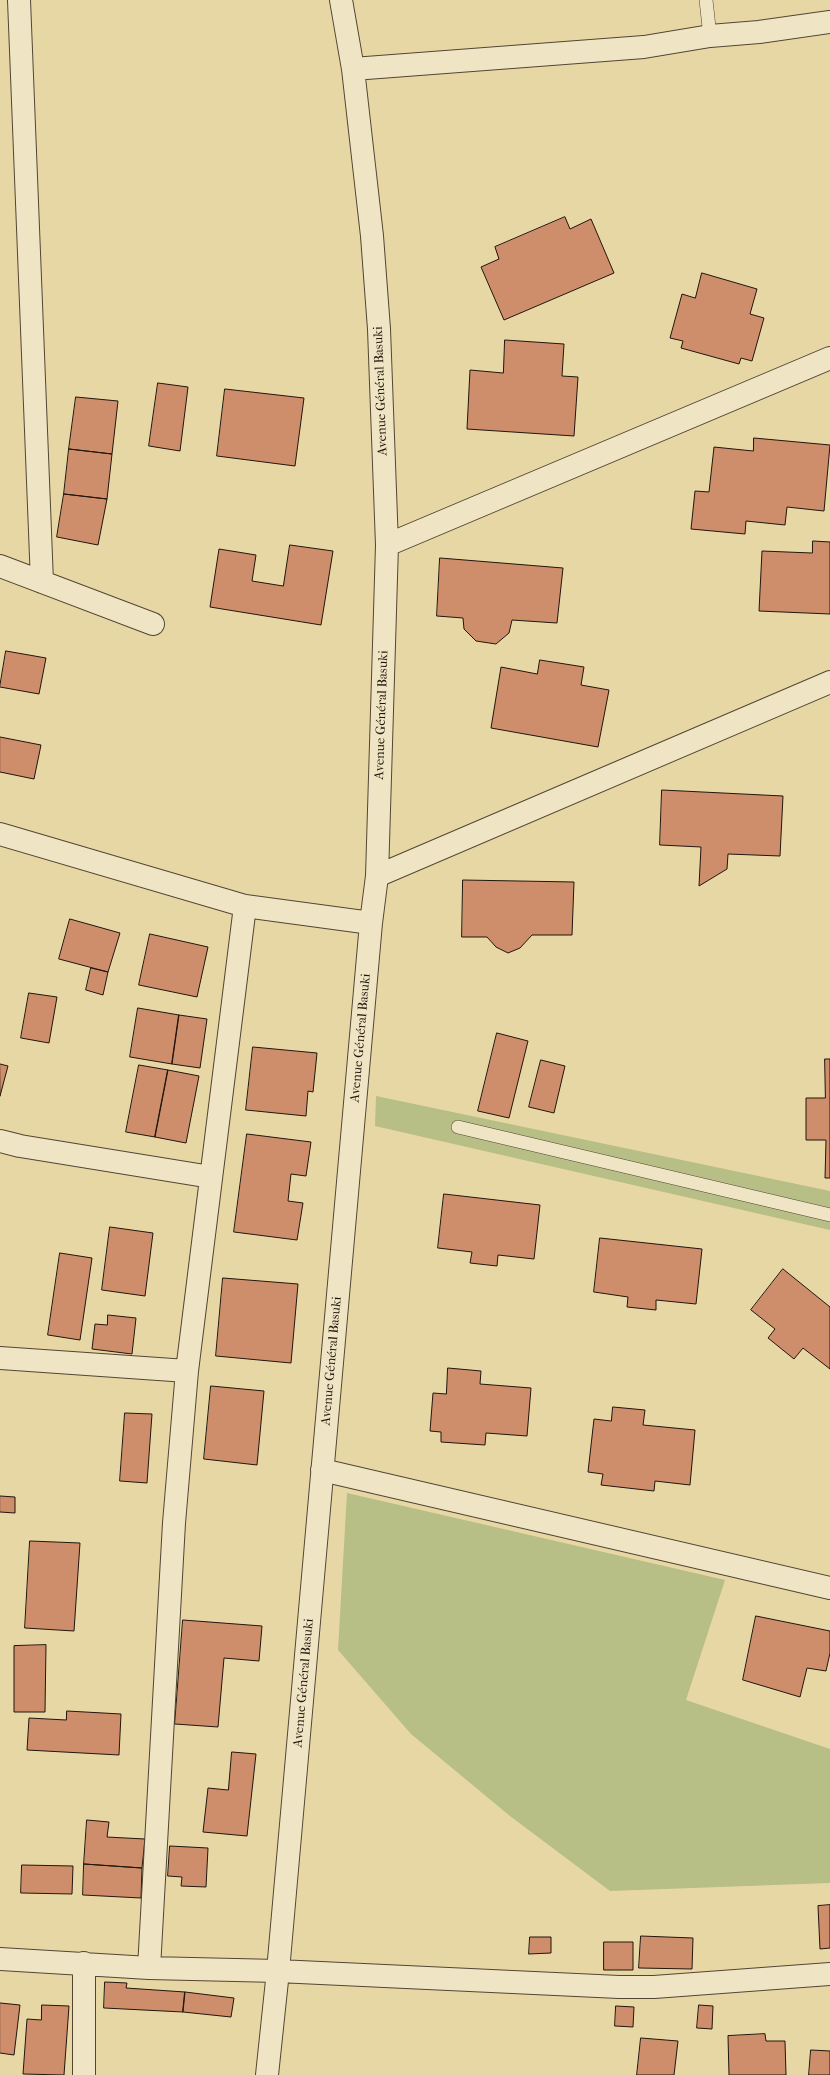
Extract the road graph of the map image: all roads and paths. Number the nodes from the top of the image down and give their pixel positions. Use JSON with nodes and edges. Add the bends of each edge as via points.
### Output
{"nodes":[{"id":1,"x":19,"y":0,"type":"edge"},
{"id":2,"x":341,"y":0,"type":"edge"},
{"id":3,"x":706,"y":0,"type":"edge"},
{"id":4,"x":830,"y":22,"type":"edge"},
{"id":5,"x":710,"y":36,"type":"junction"},
{"id":6,"x":353,"y":69,"type":"junction"},
{"id":7,"x":830,"y":358,"type":"edge"},
{"id":8,"x":387,"y":545,"type":"junction"},
{"id":9,"x":0,"y":566,"type":"edge"},
{"id":10,"x":42,"y":582,"type":"junction"},
{"id":11,"x":153,"y":624,"type":"dead end"},
{"id":12,"x":830,"y":682,"type":"edge"},
{"id":13,"x":0,"y":834,"type":"edge"},
{"id":14,"x":377,"y":876,"type":"junction"},
{"id":15,"x":245,"y":906,"type":"junction"},
{"id":16,"x":371,"y":923,"type":"junction"},
{"id":17,"x":458,"y":1128,"type":"dead end"},
{"id":18,"x":0,"y":1141,"type":"edge"},
{"id":19,"x":211,"y":1177,"type":"junction"},
{"id":20,"x":830,"y":1215,"type":"edge"},
{"id":21,"x":0,"y":1358,"type":"edge"},
{"id":22,"x":187,"y":1372,"type":"junction"},
{"id":23,"x":322,"y":1470,"type":"junction"},
{"id":24,"x":830,"y":1588,"type":"edge"},
{"id":25,"x":0,"y":1959,"type":"edge"},
{"id":26,"x":84,"y":1963,"type":"junction"},
{"id":27,"x":149,"y":1968,"type":"junction"},
{"id":28,"x":278,"y":1971,"type":"junction"},
{"id":29,"x":830,"y":1974,"type":"edge"},
{"id":30,"x":84,"y":2075,"type":"edge"},
{"id":31,"x":267,"y":2075,"type":"edge"}],
"edges":[{"from":1,"to":10,"type":"street"},
{"from":2,"to":6,"type":"street","name":"Avenue Général Basuki"},
{"from":3,"to":5,"type":"lane"},
{"from":4,"to":5,"type":"street"},
{"from":5,"to":6,"type":"street","via":[[644,47]]},
{"from":6,"to":8,"type":"street","name":"Avenue Général Basuki","via":[[378,314]]},
{"from":7,"to":8,"type":"street"},
{"from":8,"to":14,"type":"street","name":"Avenue Général Basuki"},
{"from":9,"to":10,"type":"street"},
{"from":10,"to":11,"type":"street"},
{"from":12,"to":14,"type":"street"},
{"from":13,"to":15,"type":"street"},
{"from":14,"to":16,"type":"street","name":"Avenue Général Basuki"},
{"from":15,"to":16,"type":"street"},
{"from":15,"to":19,"type":"street"},
{"from":16,"to":23,"type":"street","name":"Avenue Général Basuki"},
{"from":17,"to":20,"type":"lane"},
{"from":18,"to":19,"type":"street"},
{"from":19,"to":22,"type":"street"},
{"from":21,"to":22,"type":"street"},
{"from":22,"to":27,"type":"street","via":[[174,1531]]},
{"from":23,"to":24,"type":"street"},
{"from":23,"to":28,"type":"street","name":"Avenue Général Basuki"},
{"from":25,"to":26,"type":"street"},
{"from":26,"to":27,"type":"street"},
{"from":26,"to":30,"type":"street"},
{"from":27,"to":28,"type":"street"},
{"from":28,"to":29,"type":"street","via":[[654,1988]]},
{"from":28,"to":31,"type":"street","name":"Avenue Général Basuki"}]}
